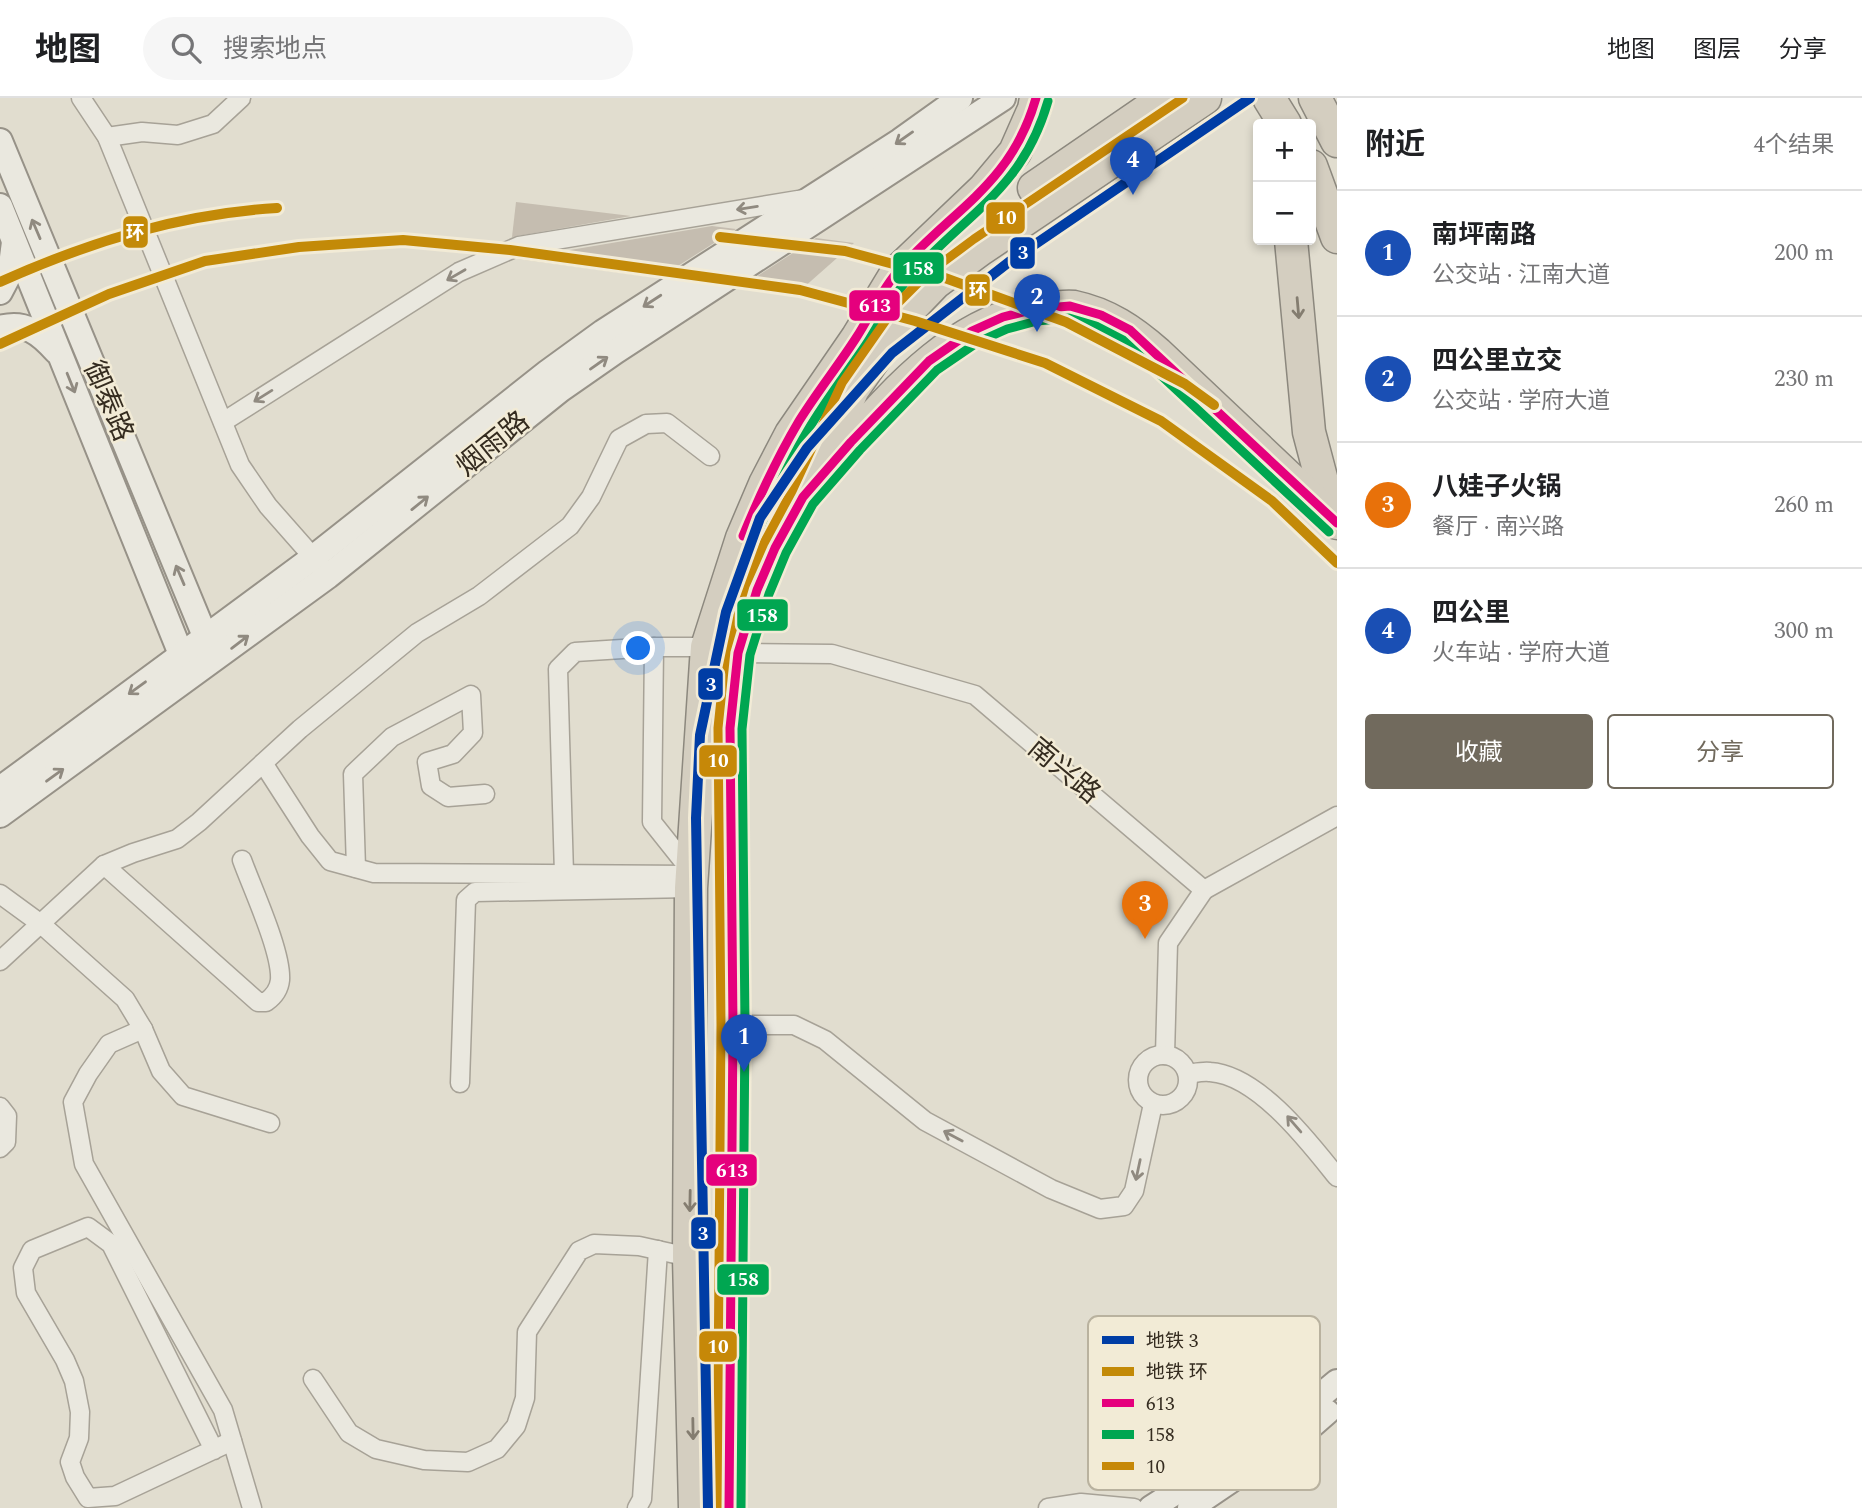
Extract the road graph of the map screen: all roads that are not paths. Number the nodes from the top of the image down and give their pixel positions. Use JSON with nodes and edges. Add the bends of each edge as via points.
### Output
{"nodes":[{"id":1,"x":82,"y":98,"type":"edge"},
{"id":2,"x":241,"y":98,"type":"edge"},
{"id":3,"x":960,"y":98,"type":"edge"},
{"id":4,"x":1003,"y":98,"type":"edge"},
{"id":5,"x":1036,"y":98,"type":"edge"},
{"id":6,"x":1165,"y":98,"type":"edge"},
{"id":7,"x":1205,"y":98,"type":"edge"},
{"id":8,"x":1315,"y":98,"type":"edge"},
{"id":9,"x":1332,"y":98,"type":"edge"},
{"id":10,"x":1337,"y":104,"type":"edge"},
{"id":11,"x":107,"y":137,"type":"junction"},
{"id":12,"x":0,"y":141,"type":"edge"},
{"id":13,"x":1337,"y":141,"type":"edge"},
{"id":14,"x":1316,"y":180,"type":"edge"},
{"id":15,"x":814,"y":197,"type":"junction"},
{"id":16,"x":0,"y":206,"type":"edge"},
{"id":17,"x":1337,"y":237,"type":"edge"},
{"id":18,"x":14,"y":241,"type":"junction"},
{"id":19,"x":1291,"y":245,"type":"edge"},
{"id":20,"x":0,"y":292,"type":"edge"},
{"id":21,"x":37,"y":297,"type":"junction"},
{"id":22,"x":0,"y":305,"type":"edge"},
{"id":23,"x":0,"y":326,"type":"edge"},
{"id":24,"x":857,"y":338,"type":"junction"},
{"id":25,"x":60,"y":355,"type":"junction"},
{"id":26,"x":223,"y":422,"type":"junction"},
{"id":27,"x":710,"y":456,"type":"dead end"},
{"id":28,"x":803,"y":497,"type":"junction"},
{"id":29,"x":1337,"y":521,"type":"edge"},
{"id":30,"x":321,"y":567,"type":"junction"},
{"id":31,"x":654,"y":647,"type":"junction"},
{"id":32,"x":707,"y":647,"type":"junction"},
{"id":33,"x":211,"y":649,"type":"junction"},
{"id":34,"x":738,"y":653,"type":"junction"},
{"id":35,"x":186,"y":667,"type":"junction"},
{"id":36,"x":263,"y":763,"type":"junction"},
{"id":37,"x":0,"y":789,"type":"edge"},
{"id":38,"x":485,"y":794,"type":"dead end"},
{"id":39,"x":0,"y":815,"type":"edge"},
{"id":40,"x":1337,"y":816,"type":"edge"},
{"id":41,"x":242,"y":860,"type":"dead end"},
{"id":42,"x":104,"y":865,"type":"junction"},
{"id":43,"x":356,"y":868,"type":"junction"},
{"id":44,"x":564,"y":874,"type":"junction"},
{"id":45,"x":691,"y":878,"type":"junction"},
{"id":46,"x":1204,"y":890,"type":"junction"},
{"id":47,"x":0,"y":894,"type":"edge"},
{"id":48,"x":41,"y":924,"type":"junction"},
{"id":49,"x":0,"y":961,"type":"edge"},
{"id":50,"x":733,"y":1024,"type":"junction"},
{"id":51,"x":143,"y":1029,"type":"junction"},
{"id":52,"x":1165,"y":1055,"type":"junction"},
{"id":53,"x":1188,"y":1074,"type":"junction"},
{"id":54,"x":460,"y":1083,"type":"dead end"},
{"id":55,"x":1153,"y":1104,"type":"junction"},
{"id":56,"x":0,"y":1107,"type":"edge"},
{"id":57,"x":270,"y":1123,"type":"dead end"},
{"id":58,"x":0,"y":1148,"type":"edge"},
{"id":59,"x":1337,"y":1177,"type":"edge"},
{"id":60,"x":659,"y":1250,"type":"junction"},
{"id":61,"x":689,"y":1257,"type":"junction"},
{"id":62,"x":313,"y":1379,"type":"dead end"},
{"id":63,"x":1337,"y":1382,"type":"edge"},
{"id":64,"x":1320,"y":1396,"type":"edge"},
{"id":65,"x":1337,"y":1404,"type":"edge"},
{"id":66,"x":1320,"y":1418,"type":"edge"},
{"id":67,"x":232,"y":1441,"type":"junction"},
{"id":68,"x":214,"y":1450,"type":"junction"},
{"id":69,"x":1179,"y":1490,"type":"edge"},
{"id":70,"x":1217,"y":1490,"type":"edge"},
{"id":71,"x":729,"y":1494,"type":"edge"},
{"id":72,"x":252,"y":1508,"type":"edge"},
{"id":73,"x":637,"y":1508,"type":"edge"},
{"id":74,"x":695,"y":1508,"type":"edge"},
{"id":75,"x":743,"y":1508,"type":"edge"},
{"id":76,"x":1048,"y":1508,"type":"edge"},
{"id":77,"x":1134,"y":1508,"type":"edge"},
{"id":78,"x":1151,"y":1508,"type":"edge"},
{"id":79,"x":1190,"y":1508,"type":"edge"}],
"edges":[{"from":1,"to":11,"type":"street"},
{"from":2,"to":11,"type":"street","via":[[213,124],[178,135],[142,132]]},
{"from":3,"to":15,"type":"main road","name":"烟雨路","one_way":true},
{"from":30,"to":4,"type":"main road","name":"烟雨路","one_way":true,"via":[[616,351]]},
{"from":5,"to":24,"type":"highway","via":[[1015,152],[984,189],[897,272]]},
{"from":6,"to":24,"type":"highway","via":[[972,234],[913,281]]},
{"from":7,"to":28,"type":"highway","via":[[935,283],[907,313],[853,389]]},
{"from":8,"to":13,"type":"highway"},
{"from":9,"to":10,"type":"highway"},
{"from":11,"to":26,"type":"street"},
{"from":33,"to":12,"type":"main road","name":"御泰路","one_way":true},
{"from":14,"to":17,"type":"highway"},
{"from":15,"to":26,"type":"street","one_way":true,"via":[[519,246],[460,272]]},
{"from":15,"to":30,"type":"main road","name":"烟雨路","one_way":true,"via":[[548,372]]},
{"from":16,"to":18,"type":"main road","name":"御泰路"},
{"from":18,"to":20,"type":"main road","via":[[10,273]]},
{"from":18,"to":21,"type":"main road","name":"御泰路"},
{"from":19,"to":29,"type":"highway","one_way":true,"via":[[1309,432]]},
{"from":21,"to":22,"type":"main road"},
{"from":21,"to":23,"type":"main road"},
{"from":21,"to":25,"type":"main road","name":"御泰路"},
{"from":23,"to":25,"type":"main road","via":[[28,327]]},
{"from":24,"to":32,"type":"highway","via":[[791,434],[765,484]]},
{"from":25,"to":35,"type":"main road","name":"御泰路","one_way":true},
{"from":26,"to":30,"type":"street","via":[[240,465],[268,506]]},
{"from":27,"to":36,"type":"street","via":[[667,423],[646,424],[619,439],[591,497],[570,526],[479,596],[417,633]]},
{"from":28,"to":29,"type":"highway","via":[[920,370],[972,331],[1003,317],[1070,306],[1130,330]]},
{"from":28,"to":34,"type":"highway","via":[[757,590]]},
{"from":30,"to":33,"type":"main road","name":"烟雨路"},
{"from":31,"to":32,"type":"street"},
{"from":31,"to":44,"type":"street","via":[[575,652],[558,669]]},
{"from":31,"to":45,"type":"street","via":[[652,822]]},
{"from":32,"to":45,"type":"highway"},
{"from":33,"to":35,"type":"main road","name":"烟雨路"},
{"from":34,"to":46,"type":"street","name":"南兴路","via":[[832,654],[975,695]]},
{"from":34,"to":50,"type":"highway","via":[[730,728]]},
{"from":35,"to":37,"type":"main road","name":"烟雨路","one_way":true},
{"from":39,"to":35,"type":"main road","name":"烟雨路","one_way":true},
{"from":36,"to":42,"type":"street","via":[[177,839]]},
{"from":36,"to":43,"type":"street","via":[[330,860]]},
{"from":38,"to":43,"type":"street","via":[[448,797],[431,786],[427,762],[453,754],[473,733],[471,695],[392,737],[353,774]]},
{"from":40,"to":46,"type":"street"},
{"from":41,"to":42,"type":"street","via":[[273,943],[280,979],[266,1002],[258,1002]]},
{"from":42,"to":48,"type":"street"},
{"from":43,"to":44,"type":"street","via":[[374,873]]},
{"from":44,"to":45,"type":"street"},
{"from":45,"to":54,"type":"street","via":[[475,892],[466,900]]},
{"from":45,"to":61,"type":"highway","one_way":true},
{"from":46,"to":52,"type":"street","via":[[1168,943]]},
{"from":47,"to":48,"type":"street"},
{"from":48,"to":49,"type":"street"},
{"from":48,"to":51,"type":"street","via":[[125,999]]},
{"from":55,"to":50,"type":"street","one_way":true,"via":[[1134,1191],[1124,1206],[1100,1209],[1051,1189],[925,1121],[825,1040],[794,1025]]},
{"from":50,"to":71,"type":"highway"},
{"from":51,"to":57,"type":"street","via":[[161,1071],[183,1096]]},
{"from":51,"to":67,"type":"street","via":[[108,1044],[73,1102],[84,1164],[223,1410]]},
{"from":52,"to":53,"type":"street","via":[[1180,1060]]},
{"from":52,"to":55,"type":"street","via":[[1150,1059],[1140,1070],[1139,1086]]},
{"from":53,"to":55,"type":"street","via":[[1183,1097],[1169,1105]]},
{"from":59,"to":53,"type":"street","one_way":true,"via":[[1289,1118],[1240,1081],[1211,1072]]},
{"from":56,"to":58,"type":"street","via":[[7,1116],[6,1142]]},
{"from":60,"to":61,"type":"street"},
{"from":60,"to":62,"type":"street","via":[[594,1244],[579,1251],[527,1332],[525,1398],[516,1426],[497,1449],[468,1462],[424,1460],[376,1449],[349,1433]]},
{"from":60,"to":73,"type":"street","via":[[642,1499]]},
{"from":61,"to":74,"type":"highway","one_way":true},
{"from":63,"to":64,"type":"main road"},
{"from":65,"to":66,"type":"main road"},
{"from":67,"to":68,"type":"street"},
{"from":67,"to":72,"type":"street"},
{"from":68,"to":68,"type":"street","via":[[115,1496],[88,1498],[70,1462],[79,1438],[74,1381],[26,1293],[23,1268],[32,1250],[88,1227],[111,1244]]},
{"from":69,"to":78,"type":"main road"},
{"from":70,"to":79,"type":"main road"},
{"from":71,"to":75,"type":"street"},
{"from":76,"to":77,"type":"street","via":[[1081,1503]]}]}
